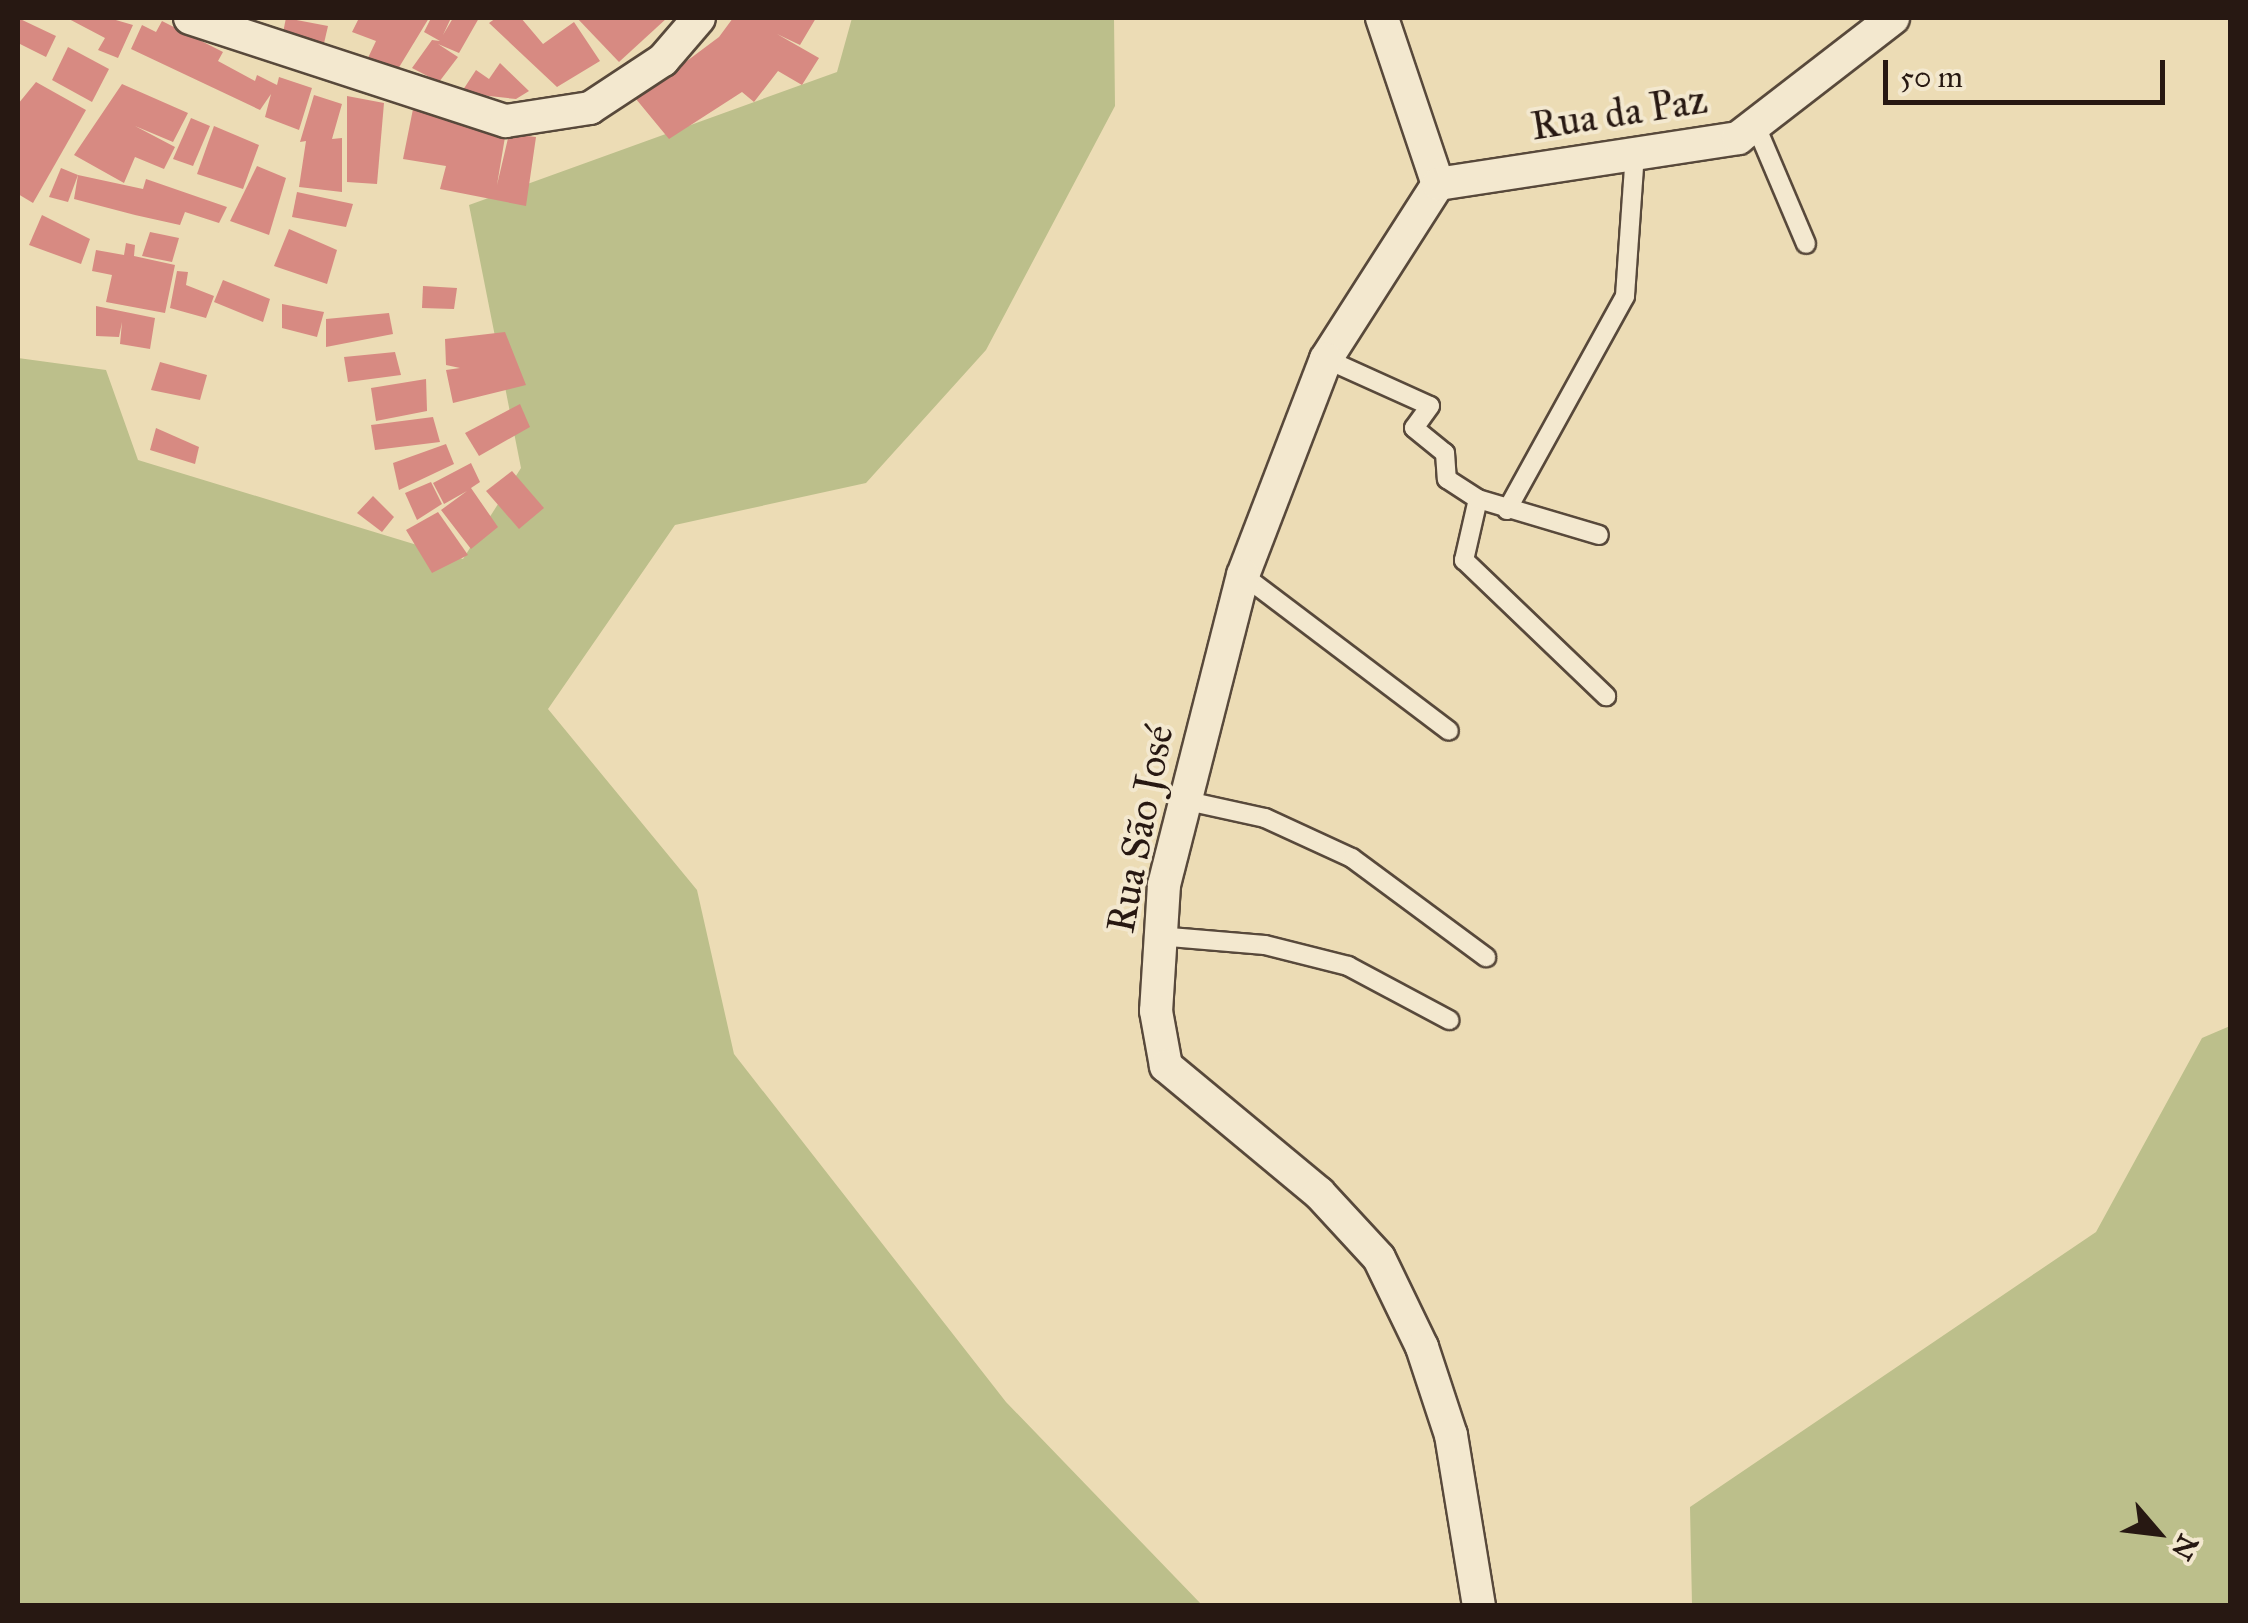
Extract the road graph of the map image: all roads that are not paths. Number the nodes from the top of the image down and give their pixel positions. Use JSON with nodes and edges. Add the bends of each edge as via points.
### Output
{"nodes":[{"id":1,"x":699,"y":18,"type":"edge"},
{"id":2,"x":1382,"y":18,"type":"edge"},
{"id":3,"x":1893,"y":18,"type":"edge"},
{"id":4,"x":198,"y":19,"type":"edge"},
{"id":5,"x":1756,"y":126,"type":"junction"},
{"id":6,"x":1635,"y":154,"type":"junction"},
{"id":7,"x":1438,"y":184,"type":"junction"},
{"id":8,"x":1806,"y":244,"type":"dead end"},
{"id":9,"x":1326,"y":359,"type":"junction"},
{"id":10,"x":1478,"y":500,"type":"junction"},
{"id":11,"x":1507,"y":510,"type":"junction"},
{"id":12,"x":1599,"y":534,"type":"dead end"},
{"id":13,"x":1242,"y":574,"type":"junction"},
{"id":14,"x":1606,"y":696,"type":"dead end"},
{"id":15,"x":1449,"y":731,"type":"dead end"},
{"id":16,"x":1183,"y":800,"type":"junction"},
{"id":17,"x":1158,"y":936,"type":"junction"},
{"id":18,"x":1486,"y":957,"type":"dead end"},
{"id":19,"x":1449,"y":1020,"type":"dead end"},
{"id":20,"x":1479,"y":1606,"type":"edge"}],
"edges":[{"from":1,"to":4,"type":"street","via":[[663,60],[590,108],[506,121]]},
{"from":2,"to":7,"type":"street"},
{"from":3,"to":5,"type":"street","name":"Rua da Paz"},
{"from":5,"to":6,"type":"street","name":"Rua da Paz","via":[[1738,138]]},
{"from":5,"to":8,"type":"lane"},
{"from":6,"to":7,"type":"street","name":"Rua da Paz"},
{"from":6,"to":11,"type":"lane","via":[[1625,296]]},
{"from":7,"to":9,"type":"street","name":"Rua São José"},
{"from":9,"to":10,"type":"lane","via":[[1430,406],[1414,428],[1445,453],[1447,479]]},
{"from":9,"to":13,"type":"street","name":"Rua São José"},
{"from":10,"to":11,"type":"lane"},
{"from":10,"to":14,"type":"lane","via":[[1464,560]]},
{"from":11,"to":12,"type":"lane"},
{"from":13,"to":15,"type":"lane"},
{"from":13,"to":16,"type":"street","name":"Rua São José"},
{"from":16,"to":17,"type":"street","name":"Rua São José"},
{"from":16,"to":18,"type":"lane","via":[[1265,818],[1352,858]]},
{"from":17,"to":19,"type":"lane","via":[[1265,945],[1348,966]]},
{"from":17,"to":20,"type":"street","name":"Rua São José","via":[[1156,1011],[1166,1066],[1318,1193],[1379,1258],[1422,1347],[1452,1435]]}]}
